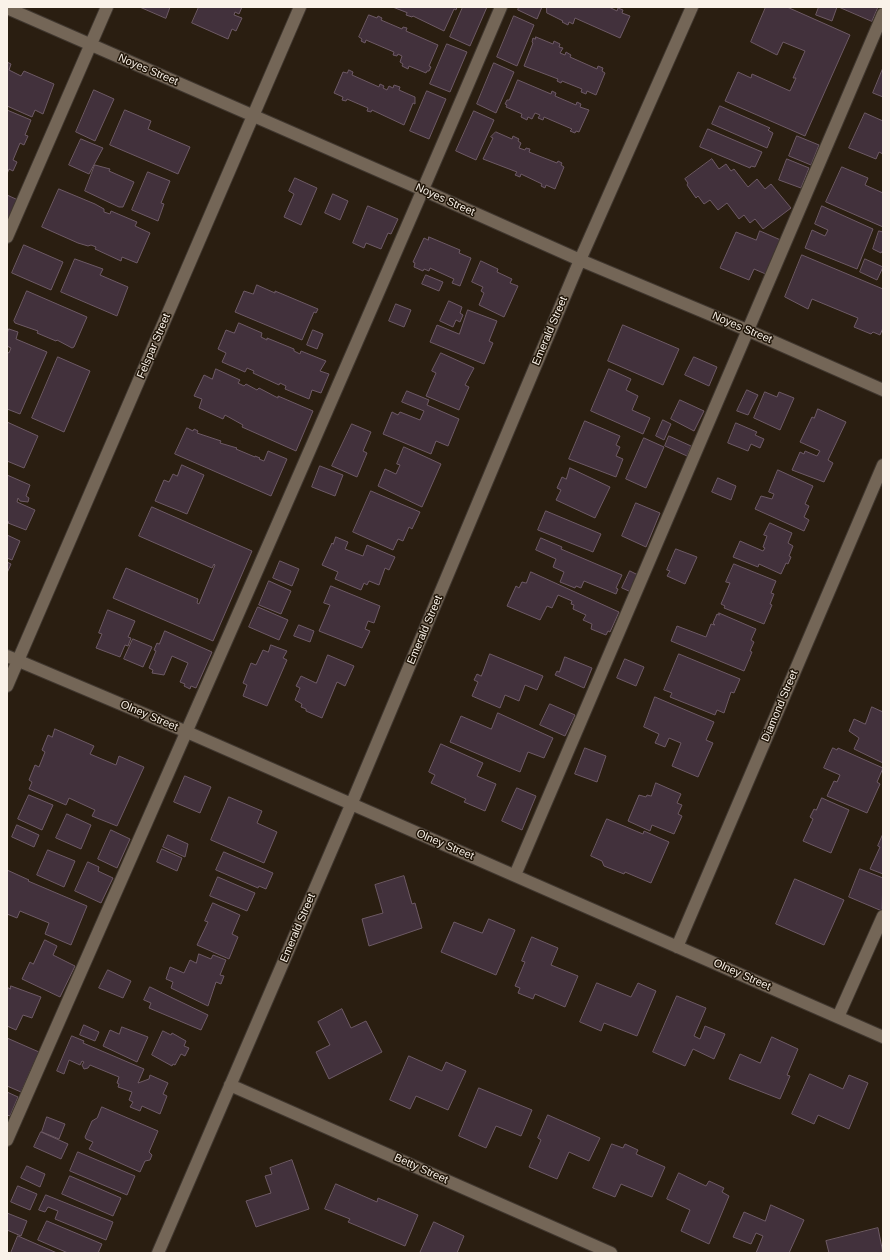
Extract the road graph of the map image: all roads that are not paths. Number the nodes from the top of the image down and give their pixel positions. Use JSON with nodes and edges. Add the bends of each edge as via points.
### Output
{"nodes":[{"id":1,"x":107,"y":7,"type":"edge"},
{"id":2,"x":300,"y":7,"type":"edge"},
{"id":3,"x":501,"y":7,"type":"edge"},
{"id":4,"x":692,"y":7,"type":"edge"},
{"id":5,"x":7,"y":8,"type":"edge"},
{"id":6,"x":883,"y":14,"type":"edge"},
{"id":7,"x":90,"y":45,"type":"junction"},
{"id":8,"x":254,"y":116,"type":"junction"},
{"id":9,"x":423,"y":190,"type":"junction"},
{"id":10,"x":7,"y":236,"type":"edge"},
{"id":11,"x":580,"y":260,"type":"junction"},
{"id":12,"x":747,"y":330,"type":"junction"},
{"id":13,"x":883,"y":390,"type":"edge"},
{"id":14,"x":883,"y":465,"type":"edge"},
{"id":15,"x":12,"y":658,"type":"edge"},
{"id":16,"x":7,"y":686,"type":"edge"},
{"id":17,"x":187,"y":732,"type":"junction"},
{"id":18,"x":351,"y":805,"type":"junction"},
{"id":19,"x":515,"y":875,"type":"junction"},
{"id":20,"x":883,"y":916,"type":"edge"},
{"id":21,"x":678,"y":947,"type":"junction"},
{"id":22,"x":838,"y":1017,"type":"junction"},
{"id":23,"x":883,"y":1037,"type":"edge"},
{"id":24,"x":230,"y":1085,"type":"junction"},
{"id":25,"x":7,"y":1140,"type":"edge"},
{"id":26,"x":158,"y":1253,"type":"edge"},
{"id":27,"x":611,"y":1253,"type":"edge"}],
"edges":[{"from":1,"to":7,"type":"street"},
{"from":2,"to":8,"type":"street","name":"Felspar Street"},
{"from":3,"to":9,"type":"street"},
{"from":4,"to":11,"type":"street","name":"Emerald Street"},
{"from":5,"to":7,"type":"street","name":"Noyes Street"},
{"from":6,"to":12,"type":"street"},
{"from":7,"to":8,"type":"street","name":"Noyes Street"},
{"from":7,"to":10,"type":"street"},
{"from":8,"to":9,"type":"street","name":"Noyes Street"},
{"from":8,"to":15,"type":"street","name":"Felspar Street"},
{"from":9,"to":11,"type":"street","name":"Noyes Street"},
{"from":9,"to":17,"type":"street"},
{"from":11,"to":12,"type":"street","name":"Noyes Street"},
{"from":11,"to":18,"type":"street","name":"Emerald Street"},
{"from":12,"to":13,"type":"street","name":"Noyes Street"},
{"from":12,"to":19,"type":"street"},
{"from":14,"to":21,"type":"street","name":"Diamond Street"},
{"from":15,"to":16,"type":"street","name":"Felspar Street"},
{"from":15,"to":17,"type":"street","name":"Olney Street"},
{"from":17,"to":18,"type":"street","name":"Olney Street"},
{"from":17,"to":25,"type":"street"},
{"from":18,"to":19,"type":"street","name":"Olney Street"},
{"from":18,"to":24,"type":"street","name":"Emerald Street"},
{"from":19,"to":21,"type":"street","name":"Olney Street"},
{"from":20,"to":22,"type":"street"},
{"from":21,"to":22,"type":"street","name":"Olney Street"},
{"from":22,"to":23,"type":"street","name":"Olney Street"},
{"from":24,"to":26,"type":"street","name":"Emerald Street"},
{"from":24,"to":27,"type":"street","name":"Betty Street"}]}
